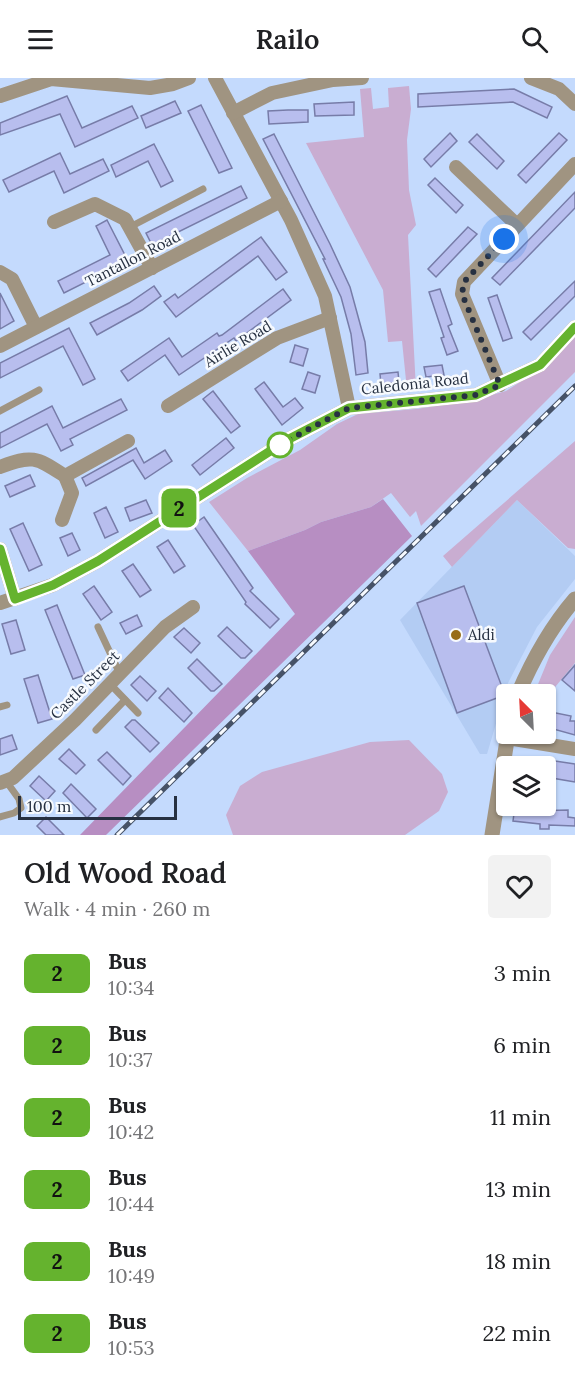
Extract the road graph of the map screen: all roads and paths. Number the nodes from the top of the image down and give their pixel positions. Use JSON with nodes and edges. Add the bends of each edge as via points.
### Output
{"nodes":[{"id":1,"x":189,"y":78,"type":"edge"},
{"id":2,"x":215,"y":78,"type":"edge"},
{"id":3,"x":362,"y":78,"type":"edge"},
{"id":4,"x":531,"y":78,"type":"edge"},
{"id":5,"x":51,"y":79,"type":"edge"},
{"id":6,"x":346,"y":79,"type":"edge"},
{"id":7,"x":321,"y":81,"type":"edge"},
{"id":8,"x":0,"y":96,"type":"edge"},
{"id":9,"x":575,"y":104,"type":"edge"},
{"id":10,"x":233,"y":113,"type":"junction"},
{"id":11,"x":575,"y":164,"type":"edge"},
{"id":12,"x":456,"y":166,"type":"dead end"},
{"id":13,"x":203,"y":189,"type":"dead end"},
{"id":14,"x":281,"y":201,"type":"junction"},
{"id":15,"x":54,"y":222,"type":"dead end"},
{"id":16,"x":518,"y":225,"type":"junction"},
{"id":17,"x":130,"y":228,"type":"junction"},
{"id":18,"x":152,"y":268,"type":"junction"},
{"id":19,"x":0,"y":272,"type":"edge"},
{"id":20,"x":330,"y":318,"type":"junction"},
{"id":21,"x":36,"y":327,"type":"junction"},
{"id":22,"x":575,"y":327,"type":"edge"},
{"id":23,"x":0,"y":346,"type":"edge"},
{"id":24,"x":500,"y":385,"type":"junction"},
{"id":25,"x":39,"y":390,"type":"dead end"},
{"id":26,"x":168,"y":406,"type":"dead end"},
{"id":27,"x":349,"y":408,"type":"junction"},
{"id":28,"x":0,"y":411,"type":"edge"},
{"id":29,"x":128,"y":441,"type":"dead end"},
{"id":30,"x":0,"y":467,"type":"edge"},
{"id":31,"x":65,"y":476,"type":"junction"},
{"id":32,"x":62,"y":520,"type":"dead end"},
{"id":33,"x":0,"y":549,"type":"edge"},
{"id":34,"x":15,"y":599,"type":"junction"},
{"id":35,"x":575,"y":599,"type":"edge"},
{"id":36,"x":0,"y":603,"type":"edge"},
{"id":37,"x":193,"y":607,"type":"dead end"},
{"id":38,"x":98,"y":627,"type":"dead end"},
{"id":39,"x":120,"y":674,"type":"junction"},
{"id":40,"x":110,"y":684,"type":"junction"},
{"id":41,"x":522,"y":684,"type":"edge"},
{"id":42,"x":125,"y":700,"type":"junction"},
{"id":43,"x":138,"y":713,"type":"dead end"},
{"id":44,"x":96,"y":730,"type":"dead end"},
{"id":45,"x":507,"y":744,"type":"edge"},
{"id":46,"x":549,"y":744,"type":"edge"},
{"id":47,"x":575,"y":749,"type":"edge"},
{"id":48,"x":3,"y":782,"type":"edge"},
{"id":49,"x":0,"y":817,"type":"edge"},
{"id":50,"x":492,"y":835,"type":"edge"}],
"edges":[{"from":1,"to":5,"type":"street","via":[[150,88]]},
{"from":2,"to":10,"type":"street"},
{"from":3,"to":6,"type":"street"},
{"from":4,"to":9,"type":"street","via":[[559,89]]},
{"from":5,"to":8,"type":"street"},
{"from":6,"to":7,"type":"street"},
{"from":7,"to":10,"type":"street","via":[[272,93]]},
{"from":10,"to":14,"type":"street"},
{"from":11,"to":16,"type":"street"},
{"from":12,"to":16,"type":"street"},
{"from":13,"to":17,"type":"lane"},
{"from":14,"to":18,"type":"street","name":"Tantallon Road"},
{"from":14,"to":20,"type":"street","via":[[325,296]]},
{"from":15,"to":17,"type":"street","via":[[95,204],[125,219]]},
{"from":16,"to":24,"type":"street","via":[[464,282],[462,294]]},
{"from":17,"to":18,"type":"street"},
{"from":18,"to":21,"type":"street","name":"Tantallon Road"},
{"from":19,"to":21,"type":"street","via":[[12,279]]},
{"from":20,"to":26,"type":"street","name":"Airlie Road","via":[[277,338]]},
{"from":20,"to":27,"type":"street"},
{"from":21,"to":23,"type":"street","name":"Tantallon Road"},
{"from":22,"to":24,"type":"street","name":"Caledonia Road","via":[[540,365]]},
{"from":24,"to":27,"type":"street","name":"Caledonia Road","via":[[476,395]]},
{"from":25,"to":28,"type":"lane"},
{"from":27,"to":34,"type":"street","name":"Caledonia Road","via":[[289,439],[98,561],[53,585]]},
{"from":29,"to":31,"type":"street"},
{"from":30,"to":31,"type":"street","via":[[17,460],[39,460]]},
{"from":31,"to":32,"type":"street","via":[[72,494]]},
{"from":33,"to":34,"type":"street"},
{"from":34,"to":36,"type":"street","name":"Caledonia Road"},
{"from":35,"to":41,"type":"street","via":[[546,636]]},
{"from":37,"to":39,"type":"street","name":"Castle Street","via":[[165,627]]},
{"from":38,"to":39,"type":"lane"},
{"from":39,"to":40,"type":"street","name":"Castle Street"},
{"from":40,"to":42,"type":"lane"},
{"from":40,"to":48,"type":"street","name":"Castle Street","via":[[21,771]]},
{"from":42,"to":43,"type":"lane"},
{"from":42,"to":44,"type":"lane"},
{"from":45,"to":50,"type":"street"},
{"from":46,"to":47,"type":"street"},
{"from":48,"to":49,"type":"lane","via":[[19,799],[21,808]]}]}
